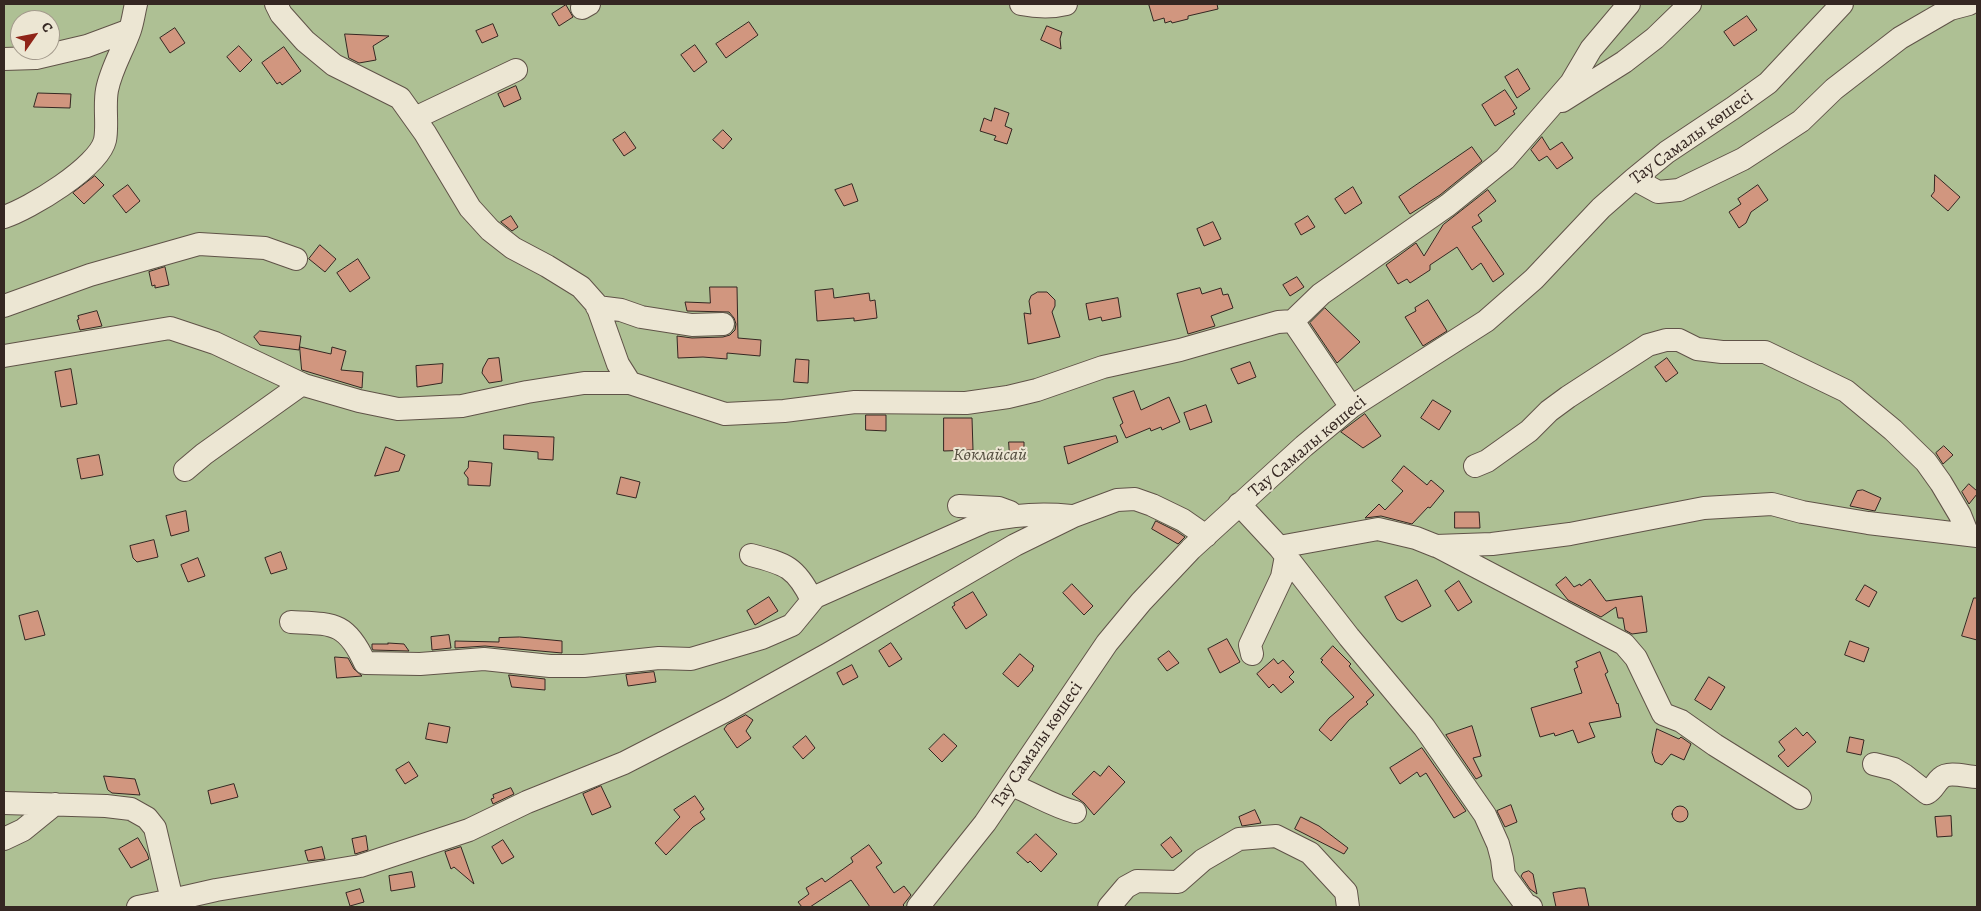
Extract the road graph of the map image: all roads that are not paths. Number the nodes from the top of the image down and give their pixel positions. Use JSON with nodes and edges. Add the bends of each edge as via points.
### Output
{"nodes":[{"id":1,"x":136,"y":4,"type":"edge"},
{"id":2,"x":276,"y":4,"type":"edge"},
{"id":3,"x":1021,"y":4,"type":"edge"},
{"id":4,"x":1066,"y":4,"type":"edge"},
{"id":5,"x":1629,"y":4,"type":"edge"},
{"id":6,"x":1690,"y":4,"type":"edge"},
{"id":7,"x":1842,"y":4,"type":"edge"},
{"id":8,"x":1969,"y":4,"type":"edge"},
{"id":9,"x":130,"y":30,"type":"junction"},
{"id":10,"x":4,"y":59,"type":"edge"},
{"id":11,"x":516,"y":70,"type":"dead end"},
{"id":12,"x":1549,"y":109,"type":"junction"},
{"id":13,"x":415,"y":118,"type":"junction"},
{"id":14,"x":1634,"y":180,"type":"junction"},
{"id":15,"x":4,"y":217,"type":"edge"},
{"id":16,"x":296,"y":259,"type":"dead end"},
{"id":17,"x":4,"y":306,"type":"edge"},
{"id":18,"x":598,"y":306,"type":"junction"},
{"id":19,"x":1293,"y":321,"type":"junction"},
{"id":20,"x":723,"y":324,"type":"dead end"},
{"id":21,"x":4,"y":356,"type":"edge"},
{"id":22,"x":619,"y":383,"type":"junction"},
{"id":23,"x":302,"y":384,"type":"junction"},
{"id":24,"x":1351,"y":407,"type":"junction"},
{"id":25,"x":1475,"y":466,"type":"dead end"},
{"id":26,"x":185,"y":470,"type":"dead end"},
{"id":27,"x":1239,"y":504,"type":"junction"},
{"id":28,"x":959,"y":506,"type":"dead end"},
{"id":29,"x":1020,"y":516,"type":"junction"},
{"id":30,"x":1074,"y":516,"type":"junction"},
{"id":31,"x":1973,"y":535,"type":"edge"},
{"id":32,"x":1206,"y":536,"type":"junction"},
{"id":33,"x":1436,"y":546,"type":"junction"},
{"id":34,"x":1283,"y":551,"type":"junction"},
{"id":35,"x":751,"y":555,"type":"dead end"},
{"id":36,"x":812,"y":600,"type":"junction"},
{"id":37,"x":291,"y":622,"type":"dead end"},
{"id":38,"x":1252,"y":654,"type":"dead end"},
{"id":39,"x":1874,"y":764,"type":"dead end"},
{"id":40,"x":1977,"y":777,"type":"edge"},
{"id":41,"x":1011,"y":784,"type":"junction"},
{"id":42,"x":1800,"y":798,"type":"dead end"},
{"id":43,"x":4,"y":803,"type":"edge"},
{"id":44,"x":55,"y":804,"type":"junction"},
{"id":45,"x":1075,"y":812,"type":"dead end"},
{"id":46,"x":4,"y":839,"type":"edge"},
{"id":47,"x":173,"y":904,"type":"edge"},
{"id":48,"x":138,"y":907,"type":"edge"},
{"id":49,"x":918,"y":907,"type":"edge"},
{"id":50,"x":1109,"y":907,"type":"edge"},
{"id":51,"x":1348,"y":907,"type":"edge"},
{"id":52,"x":1531,"y":907,"type":"edge"}],
"edges":[{"from":1,"to":9,"type":"street"},
{"from":2,"to":13,"type":"street","via":[[305,41],[334,65],[400,98]]},
{"from":3,"to":4,"type":"street","via":[[1053,8]]},
{"from":5,"to":12,"type":"street","via":[[1591,49],[1571,82]]},
{"from":6,"to":12,"type":"street","via":[[1624,62]]},
{"from":7,"to":14,"type":"street","name":"Тау Самалы көшесі","via":[[1768,83],[1667,152]]},
{"from":8,"to":14,"type":"street","via":[[1950,9],[1900,38],[1834,89],[1801,121],[1743,159],[1679,190],[1658,192]]},
{"from":9,"to":10,"type":"street","via":[[87,46],[36,58]]},
{"from":9,"to":15,"type":"street","via":[[107,90],[105,140],[99,151],[87,167],[31,204]]},
{"from":11,"to":13,"type":"street"},
{"from":12,"to":19,"type":"street","via":[[1505,159],[1321,294]]},
{"from":13,"to":18,"type":"street","via":[[470,208],[490,230],[513,248],[581,287]]},
{"from":14,"to":24,"type":"street","name":"Тау Самалы көшесі","via":[[1601,208],[1534,279],[1486,322]]},
{"from":16,"to":17,"type":"street","via":[[265,248],[199,244],[90,275]]},
{"from":18,"to":20,"type":"street","via":[[640,318],[692,325]]},
{"from":18,"to":22,"type":"street","via":[[616,359]]},
{"from":19,"to":22,"type":"street","via":[[1103,366],[1036,390],[966,403],[855,402],[725,414]]},
{"from":19,"to":24,"type":"street"},
{"from":21,"to":23,"type":"street","via":[[170,328],[214,343]]},
{"from":22,"to":23,"type":"street","via":[[584,383],[462,406],[398,409]]},
{"from":23,"to":26,"type":"street"},
{"from":24,"to":27,"type":"street","name":"Тау Самалы көшесі"},
{"from":25,"to":31,"type":"street","via":[[1522,436],[1568,397],[1648,345],[1680,340],[1698,349],[1765,352],[1846,391],[1926,462]]},
{"from":27,"to":32,"type":"street","name":"Тау Самалы көшесі"},
{"from":27,"to":34,"type":"street"},
{"from":28,"to":29,"type":"street","via":[[999,508]]},
{"from":29,"to":30,"type":"street"},
{"from":29,"to":36,"type":"street","via":[[986,521],[831,588]]},
{"from":30,"to":32,"type":"street","via":[[1117,500],[1135,499],[1183,520]]},
{"from":30,"to":47,"type":"street","via":[[1015,545],[729,709],[624,763],[527,802],[469,830],[360,866],[216,890]]},
{"from":31,"to":33,"type":"street","via":[[1868,523],[1772,504],[1704,508],[1541,538]]},
{"from":32,"to":41,"type":"street","name":"Тау Самалы көшесі","via":[[1141,602],[1107,643]]},
{"from":33,"to":34,"type":"street","via":[[1378,529]]},
{"from":33,"to":42,"type":"street","via":[[1624,644],[1636,658],[1663,714],[1681,721]]},
{"from":34,"to":38,"type":"street","via":[[1282,577],[1250,645]]},
{"from":34,"to":52,"type":"street","via":[[1424,727],[1485,815],[1498,844],[1504,875],[1526,905]]},
{"from":35,"to":36,"type":"street","via":[[794,571]]},
{"from":36,"to":37,"type":"street","via":[[792,625],[762,638],[691,659],[659,658],[584,666],[484,659],[420,664],[365,663],[358,646],[346,632],[334,625]]},
{"from":39,"to":40,"type":"street","via":[[1894,769],[1927,793],[1948,774]]},
{"from":41,"to":45,"type":"street","via":[[1052,805]]},
{"from":41,"to":49,"type":"street","name":"Тау Самалы көшесі","via":[[963,854]]},
{"from":43,"to":44,"type":"street"},
{"from":44,"to":46,"type":"street","via":[[23,830]]},
{"from":44,"to":47,"type":"street","via":[[131,809],[147,818],[154,828]]},
{"from":47,"to":48,"type":"street"},
{"from":50,"to":51,"type":"street","via":[[1126,887],[1137,881],[1178,882],[1203,860],[1238,839],[1276,836],[1310,853],[1346,892]]}]}
